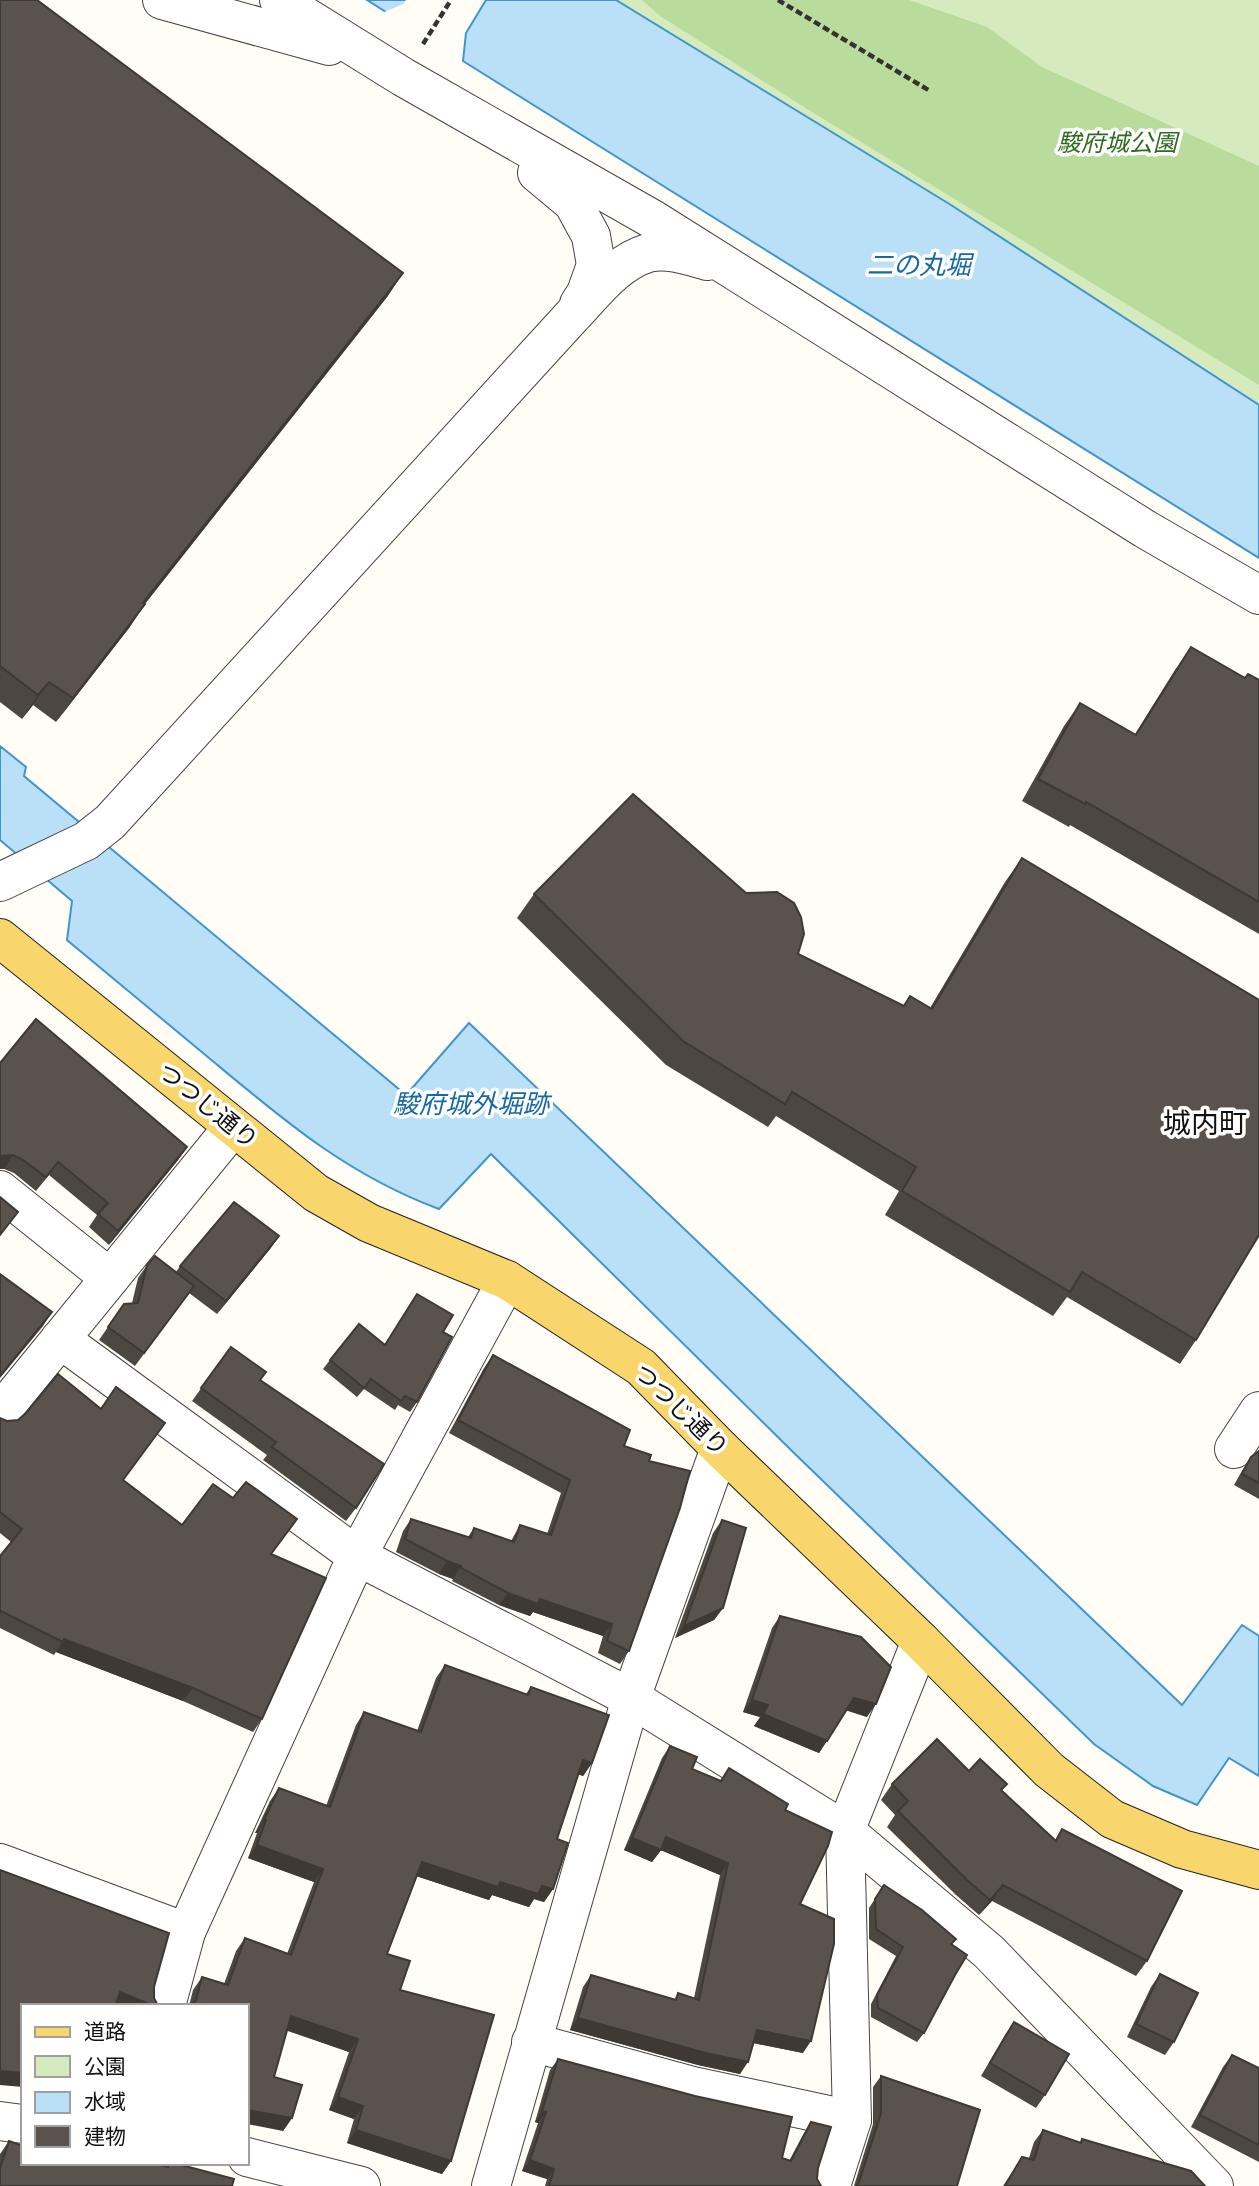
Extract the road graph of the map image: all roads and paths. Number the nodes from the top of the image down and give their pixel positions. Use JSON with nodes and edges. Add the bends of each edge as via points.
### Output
{"nodes":[{"id":1,"x":162,"y":0,"type":"edge"},
{"id":2,"x":279,"y":0,"type":"edge"},
{"id":3,"x":451,"y":0,"type":"edge"},
{"id":4,"x":778,"y":0,"type":"edge"},
{"id":5,"x":400,"y":61,"type":"junction"},
{"id":6,"x":930,"y":92,"type":"dead end"},
{"id":7,"x":728,"y":266,"type":"junction"},
{"id":8,"x":573,"y":315,"type":"junction"},
{"id":9,"x":1259,"y":595,"type":"edge"},
{"id":10,"x":0,"y":882,"type":"edge"},
{"id":11,"x":0,"y":938,"type":"edge"},
{"id":12,"x":233,"y":1127,"type":"junction"},
{"id":13,"x":0,"y":1190,"type":"edge"},
{"id":14,"x":110,"y":1278,"type":"junction"},
{"id":15,"x":507,"y":1280,"type":"junction"},
{"id":16,"x":60,"y":1339,"type":"junction"},
{"id":17,"x":1259,"y":1411,"type":"edge"},
{"id":18,"x":0,"y":1413,"type":"edge"},
{"id":19,"x":720,"y":1448,"type":"junction"},
{"id":20,"x":1234,"y":1450,"type":"dead end"},
{"id":21,"x":357,"y":1556,"type":"junction"},
{"id":22,"x":921,"y":1641,"type":"junction"},
{"id":23,"x":631,"y":1698,"type":"junction"},
{"id":24,"x":845,"y":1831,"type":"junction"},
{"id":25,"x":0,"y":1863,"type":"edge"},
{"id":26,"x":1259,"y":1870,"type":"edge"},
{"id":27,"x":186,"y":1932,"type":"junction"},
{"id":28,"x":167,"y":2004,"type":"edge"},
{"id":29,"x":531,"y":2042,"type":"junction"},
{"id":30,"x":852,"y":2120,"type":"junction"},
{"id":31,"x":0,"y":2121,"type":"edge"},
{"id":32,"x":21,"y":2124,"type":"edge"},
{"id":33,"x":248,"y":2157,"type":"edge"},
{"id":34,"x":361,"y":2186,"type":"edge"},
{"id":35,"x":491,"y":2186,"type":"edge"},
{"id":36,"x":831,"y":2186,"type":"edge"},
{"id":37,"x":1214,"y":2186,"type":"edge"}],
"edges":[{"from":1,"to":5,"type":"street"},
{"from":2,"to":5,"type":"street"},
{"from":3,"to":5,"type":"path"},
{"from":4,"to":6,"type":"path"},
{"from":5,"to":7,"type":"street"},
{"from":5,"to":8,"type":"street","via":[[573,203],[591,236],[596,265]]},
{"from":7,"to":8,"type":"street","via":[[681,253],[649,253],[621,267]]},
{"from":7,"to":9,"type":"street","via":[[1145,529]]},
{"from":8,"to":10,"type":"street","via":[[110,822],[86,841]]},
{"from":11,"to":12,"type":"main road","name":"つつじ通り"},
{"from":12,"to":14,"type":"street"},
{"from":12,"to":15,"type":"main road","name":"つつじ通り","via":[[316,1193],[358,1217]]},
{"from":13,"to":14,"type":"street"},
{"from":14,"to":16,"type":"street"},
{"from":15,"to":19,"type":"main road","name":"つつじ通り","via":[[641,1367]]},
{"from":15,"to":21,"type":"street"},
{"from":16,"to":18,"type":"street"},
{"from":16,"to":21,"type":"street"},
{"from":17,"to":20,"type":"street"},
{"from":19,"to":22,"type":"main road","name":"つつじ通り"},
{"from":19,"to":23,"type":"street"},
{"from":21,"to":23,"type":"street"},
{"from":21,"to":27,"type":"street"},
{"from":22,"to":24,"type":"street"},
{"from":22,"to":26,"type":"main road","name":"つつじ通り","via":[[1049,1770],[1112,1819],[1182,1849]]},
{"from":23,"to":24,"type":"street"},
{"from":23,"to":29,"type":"street"},
{"from":24,"to":30,"type":"street"},
{"from":24,"to":37,"type":"street","via":[[989,1952]]},
{"from":25,"to":27,"type":"street"},
{"from":27,"to":28,"type":"street"},
{"from":29,"to":30,"type":"street","via":[[693,2086]]},
{"from":29,"to":35,"type":"street"},
{"from":30,"to":36,"type":"street"},
{"from":31,"to":32,"type":"street"},
{"from":33,"to":34,"type":"street"}]}
